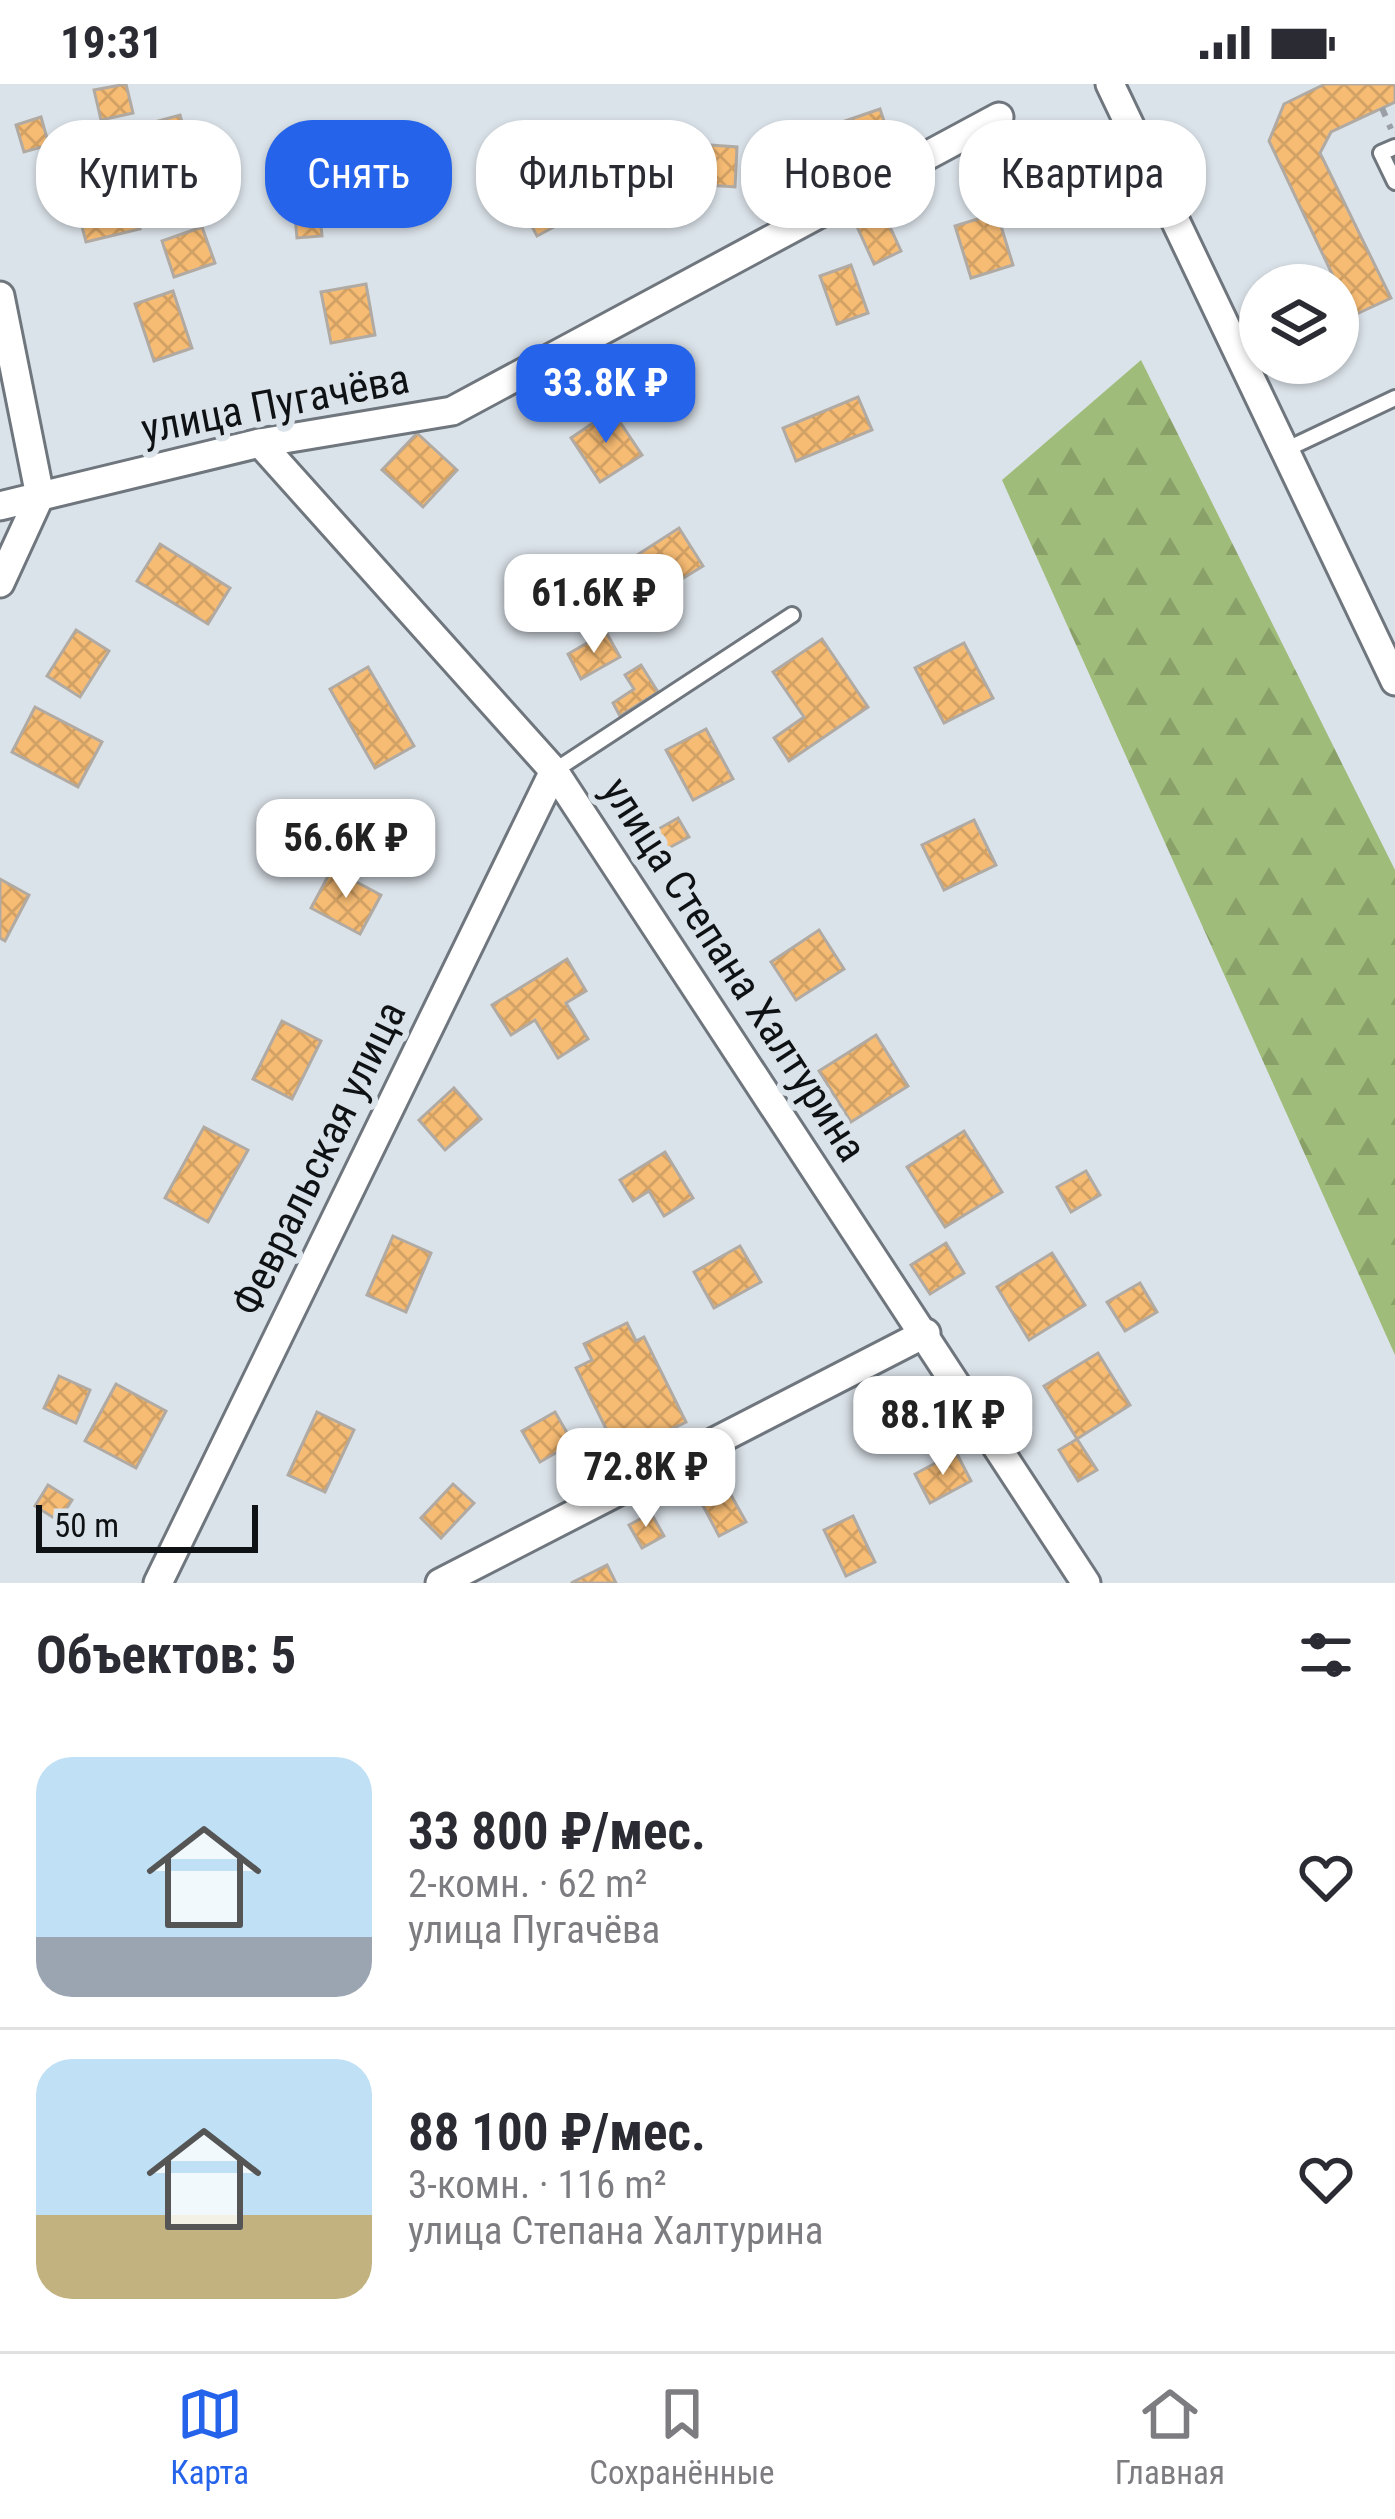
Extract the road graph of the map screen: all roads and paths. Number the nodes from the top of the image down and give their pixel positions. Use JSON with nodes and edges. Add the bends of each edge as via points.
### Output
{"nodes":[{"id":1,"x":1110,"y":84,"type":"edge"},
{"id":2,"x":1382,"y":108,"type":"dead end"},
{"id":3,"x":999,"y":117,"type":"dead end"},
{"id":4,"x":1395,"y":138,"type":"edge"},
{"id":5,"x":1395,"y":147,"type":"edge"},
{"id":6,"x":1395,"y":182,"type":"edge"},
{"id":7,"x":0,"y":296,"type":"edge"},
{"id":8,"x":1395,"y":398,"type":"edge"},
{"id":9,"x":260,"y":443,"type":"junction"},
{"id":10,"x":1285,"y":450,"type":"junction"},
{"id":11,"x":40,"y":496,"type":"junction"},
{"id":12,"x":0,"y":506,"type":"edge"},
{"id":13,"x":0,"y":583,"type":"edge"},
{"id":14,"x":792,"y":616,"type":"dead end"},
{"id":15,"x":1395,"y":681,"type":"edge"},
{"id":16,"x":554,"y":771,"type":"junction"},
{"id":17,"x":926,"y":1333,"type":"junction"},
{"id":18,"x":158,"y":1583,"type":"edge"},
{"id":19,"x":440,"y":1583,"type":"edge"},
{"id":20,"x":1086,"y":1583,"type":"edge"}],
"edges":[{"from":1,"to":10,"type":"street"},
{"from":2,"to":4,"type":"path"},
{"from":3,"to":9,"type":"street","name":"улица Пугачёва","via":[[452,411]]},
{"from":5,"to":6,"type":"lane","via":[[1382,153]]},
{"from":7,"to":11,"type":"street"},
{"from":8,"to":10,"type":"lane"},
{"from":9,"to":11,"type":"street","name":"улица Пугачёва"},
{"from":9,"to":16,"type":"street","name":"улица Степана Халтурина"},
{"from":10,"to":15,"type":"street"},
{"from":11,"to":12,"type":"street","name":"улица Пугачёва"},
{"from":11,"to":13,"type":"street"},
{"from":14,"to":16,"type":"lane"},
{"from":16,"to":17,"type":"street","name":"улица Степана Халтурина"},
{"from":16,"to":18,"type":"street","name":"Февральская улица"},
{"from":17,"to":19,"type":"street"},
{"from":17,"to":20,"type":"street","name":"улица Степана Халтурина"}]}
